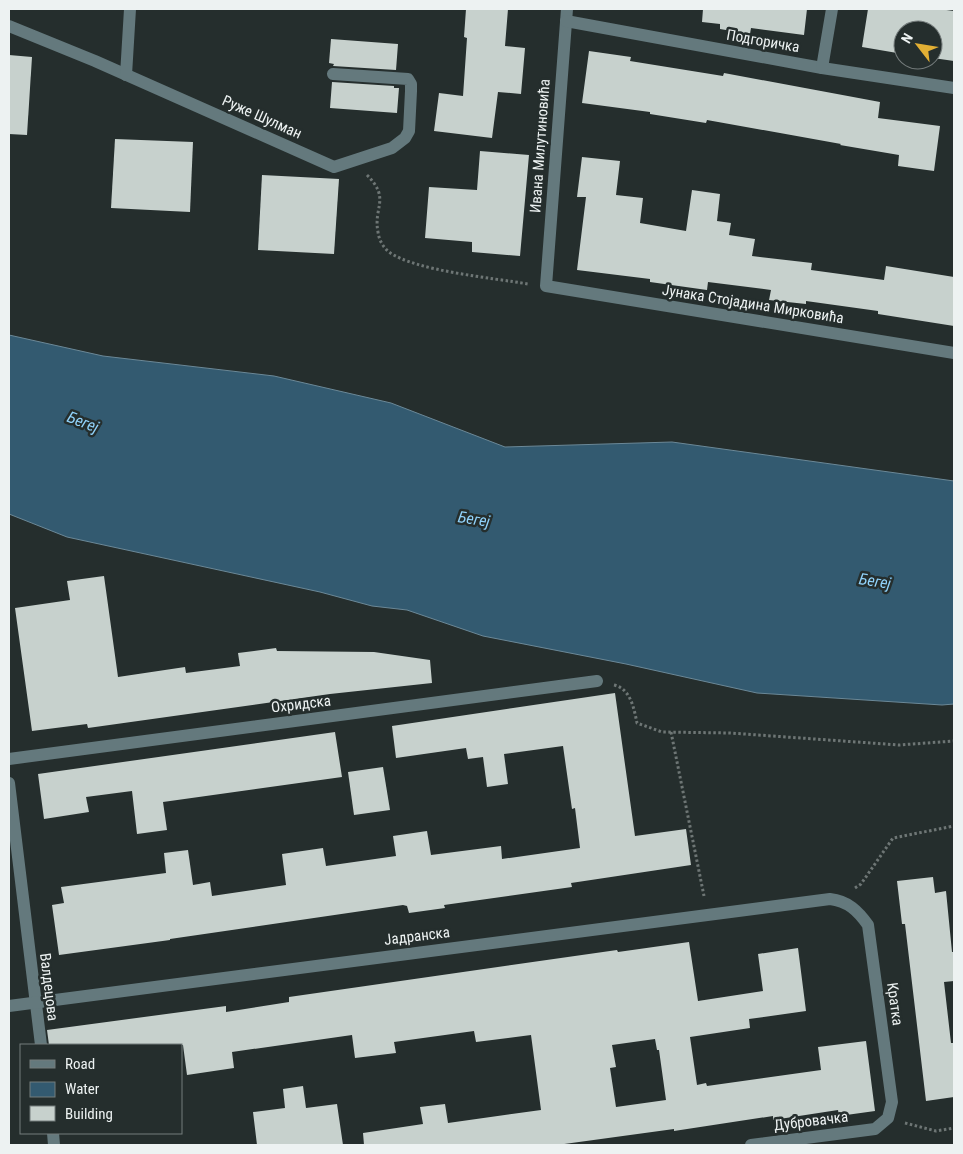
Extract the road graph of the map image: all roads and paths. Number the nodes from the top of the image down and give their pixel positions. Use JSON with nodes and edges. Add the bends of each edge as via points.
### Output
{"nodes":[{"id":1,"x":130,"y":9,"type":"edge"},
{"id":2,"x":832,"y":9,"type":"edge"},
{"id":3,"x":566,"y":15,"type":"edge"},
{"id":4,"x":9,"y":26,"type":"edge"},
{"id":5,"x":822,"y":68,"type":"junction"},
{"id":6,"x":333,"y":74,"type":"dead end"},
{"id":7,"x":126,"y":75,"type":"junction"},
{"id":8,"x":954,"y":88,"type":"edge"},
{"id":9,"x":348,"y":162,"type":"junction"},
{"id":10,"x":546,"y":286,"type":"junction"},
{"id":11,"x":954,"y":354,"type":"edge"},
{"id":12,"x":597,"y":681,"type":"joint"},
{"id":13,"x":671,"y":732,"type":"junction"},
{"id":14,"x":954,"y":741,"type":"edge"},
{"id":15,"x":9,"y":759,"type":"edge"},
{"id":16,"x":9,"y":783,"type":"edge"},
{"id":17,"x":954,"y":826,"type":"edge"},
{"id":18,"x":836,"y":900,"type":"junction"},
{"id":19,"x":708,"y":915,"type":"junction"},
{"id":20,"x":35,"y":1002,"type":"junction"},
{"id":21,"x":9,"y":1006,"type":"edge"},
{"id":22,"x":41,"y":1044,"type":"edge"},
{"id":23,"x":888,"y":1118,"type":"junction"},
{"id":24,"x":954,"y":1128,"type":"edge"},
{"id":25,"x":751,"y":1145,"type":"edge"}],
"edges":[{"from":1,"to":7,"type":"street"},
{"from":2,"to":5,"type":"street"},
{"from":3,"to":5,"type":"street","name":"Подгоричка"},
{"from":3,"to":10,"type":"street","name":"Ивана Милутиновића"},
{"from":4,"to":7,"type":"street","name":"Руже Шулман"},
{"from":5,"to":8,"type":"street","name":"Подгоричка"},
{"from":6,"to":9,"type":"street","name":"Руже Шулман","via":[[408,78],[410,81],[409,131],[397,145]]},
{"from":7,"to":9,"type":"street","name":"Руже Шулман","via":[[334,167]]},
{"from":9,"to":10,"type":"path","via":[[379,190],[378,234],[389,252],[418,265]]},
{"from":10,"to":11,"type":"street","name":"Јунака Стојадина Мирковића"},
{"from":12,"to":13,"type":"path","via":[[618,685],[632,699],[637,723]]},
{"from":12,"to":15,"type":"street","name":"Охридска"},
{"from":13,"to":14,"type":"path","via":[[898,745]]},
{"from":13,"to":19,"type":"path"},
{"from":16,"to":20,"type":"street","name":"Валдецова"},
{"from":17,"to":18,"type":"path","via":[[893,838],[861,884]]},
{"from":18,"to":19,"type":"street","name":"Јадранска"},
{"from":18,"to":23,"type":"street","name":"Кратка","via":[[856,911],[868,925],[892,1102]]},
{"from":19,"to":20,"type":"street","name":"Јадранска"},
{"from":20,"to":21,"type":"street","name":"Јадранска"},
{"from":20,"to":22,"type":"street","name":"Валдецова"},
{"from":23,"to":24,"type":"path","via":[[936,1131]]},
{"from":23,"to":25,"type":"street","name":"Дубровачка","via":[[875,1129]]}]}
